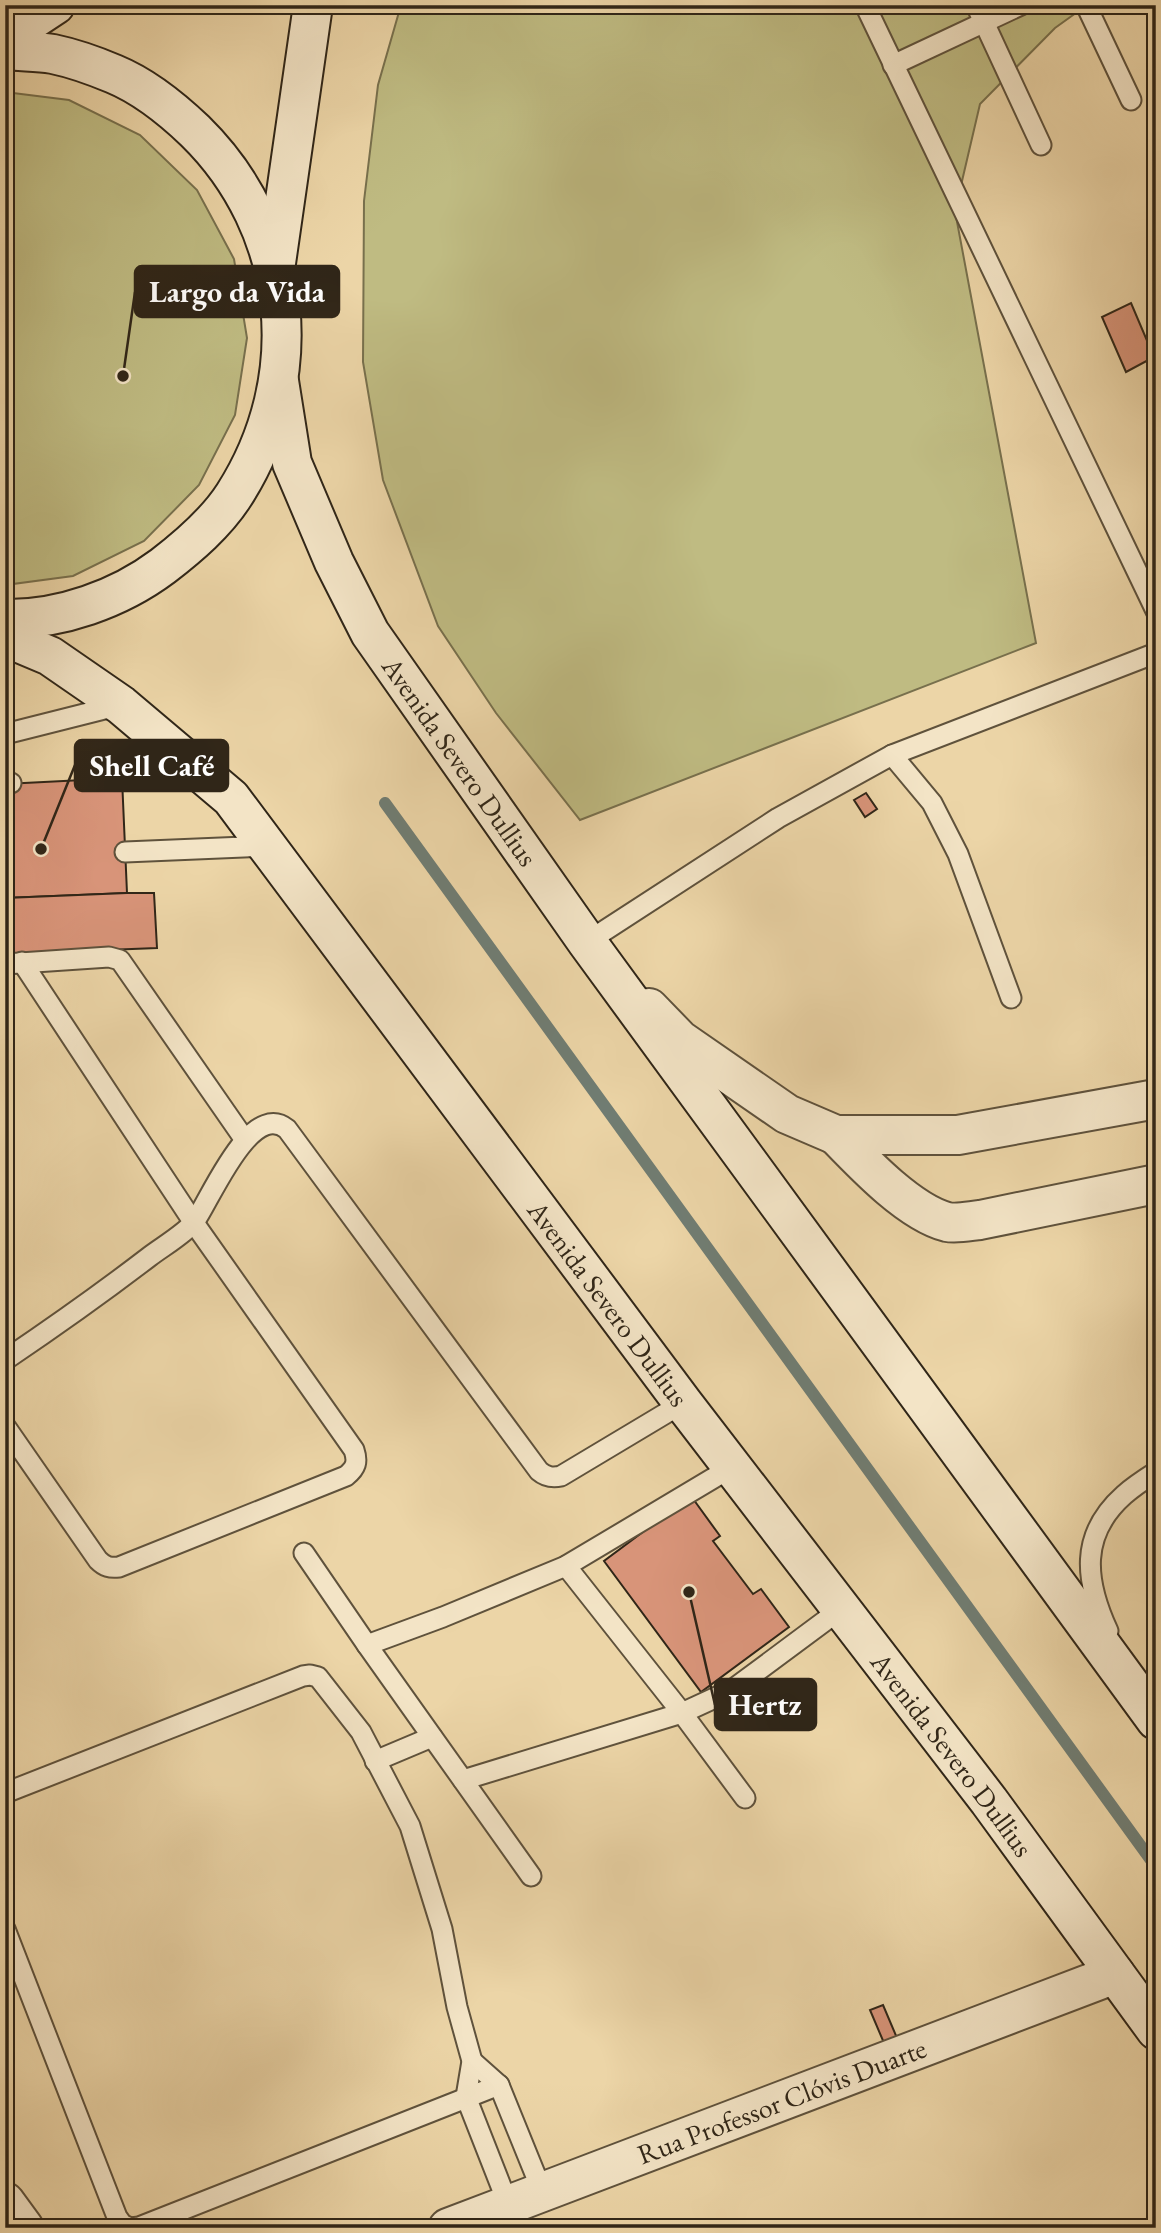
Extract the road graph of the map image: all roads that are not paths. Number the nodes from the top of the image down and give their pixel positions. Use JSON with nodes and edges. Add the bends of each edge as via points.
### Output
{"nodes":[{"id":1,"x":55,"y":5,"type":"edge"},
{"id":2,"x":313,"y":5,"type":"edge"},
{"id":3,"x":865,"y":5,"type":"edge"},
{"id":4,"x":1021,"y":5,"type":"edge"},
{"id":5,"x":1086,"y":5,"type":"edge"},
{"id":6,"x":981,"y":14,"type":"edge"},
{"id":7,"x":5,"y":38,"type":"edge"},
{"id":8,"x":5,"y":50,"type":"edge"},
{"id":9,"x":893,"y":65,"type":"junction"},
{"id":10,"x":1131,"y":100,"type":"dead end"},
{"id":11,"x":1041,"y":145,"type":"dead end"},
{"id":12,"x":275,"y":269,"type":"junction"},
{"id":13,"x":279,"y":381,"type":"junction"},
{"id":14,"x":1156,"y":611,"type":"edge"},
{"id":15,"x":5,"y":619,"type":"edge"},
{"id":16,"x":5,"y":636,"type":"edge"},
{"id":17,"x":1156,"y":653,"type":"edge"},
{"id":18,"x":121,"y":705,"type":"junction"},
{"id":19,"x":5,"y":734,"type":"edge"},
{"id":20,"x":892,"y":755,"type":"junction"},
{"id":21,"x":267,"y":846,"type":"junction"},
{"id":22,"x":125,"y":852,"type":"dead end"},
{"id":23,"x":587,"y":942,"type":"junction"},
{"id":24,"x":14,"y":963,"type":"edge"},
{"id":25,"x":1011,"y":998,"type":"dead end"},
{"id":26,"x":1156,"y":1099,"type":"edge"},
{"id":27,"x":836,"y":1135,"type":"junction"},
{"id":28,"x":245,"y":1140,"type":"junction"},
{"id":29,"x":1156,"y":1184,"type":"edge"},
{"id":30,"x":194,"y":1223,"type":"junction"},
{"id":31,"x":5,"y":1360,"type":"edge"},
{"id":32,"x":683,"y":1403,"type":"junction"},
{"id":33,"x":5,"y":1426,"type":"edge"},
{"id":34,"x":732,"y":1467,"type":"junction"},
{"id":35,"x":1156,"y":1472,"type":"edge"},
{"id":36,"x":304,"y":1553,"type":"dead end"},
{"id":37,"x":566,"y":1566,"type":"junction"},
{"id":38,"x":841,"y":1609,"type":"junction"},
{"id":39,"x":368,"y":1646,"type":"junction"},
{"id":40,"x":1132,"y":1686,"type":"junction"},
{"id":41,"x":682,"y":1713,"type":"junction"},
{"id":42,"x":1156,"y":1720,"type":"edge"},
{"id":43,"x":432,"y":1737,"type":"junction"},
{"id":44,"x":375,"y":1761,"type":"junction"},
{"id":45,"x":463,"y":1780,"type":"junction"},
{"id":46,"x":5,"y":1793,"type":"edge"},
{"id":47,"x":745,"y":1798,"type":"dead end"},
{"id":48,"x":531,"y":1876,"type":"dead end"},
{"id":49,"x":5,"y":1929,"type":"edge"},
{"id":50,"x":1115,"y":1974,"type":"junction"},
{"id":51,"x":1156,"y":2029,"type":"edge"},
{"id":52,"x":472,"y":2061,"type":"junction"},
{"id":53,"x":499,"y":2085,"type":"junction"},
{"id":54,"x":466,"y":2097,"type":"junction"},
{"id":55,"x":542,"y":2191,"type":"junction"},
{"id":56,"x":5,"y":2202,"type":"edge"},
{"id":57,"x":508,"y":2204,"type":"junction"},
{"id":58,"x":24,"y":2228,"type":"edge"},
{"id":59,"x":130,"y":2228,"type":"edge"},
{"id":60,"x":448,"y":2228,"type":"edge"}],
"edges":[{"from":1,"to":7,"type":"main road"},
{"from":2,"to":12,"type":"main road"},
{"from":3,"to":9,"type":"lane"},
{"from":4,"to":6,"type":"lane"},
{"from":5,"to":10,"type":"lane"},
{"from":6,"to":9,"type":"lane"},
{"from":6,"to":11,"type":"lane"},
{"from":8,"to":12,"type":"main road","via":[[53,54],[115,74],[171,108],[218,153],[253,208]]},
{"from":9,"to":14,"type":"lane"},
{"from":12,"to":13,"type":"main road","via":[[283,325]]},
{"from":13,"to":15,"type":"main road","via":[[263,441],[233,497],[193,544],[143,581],[86,607]]},
{"from":13,"to":23,"type":"main road","name":"Avenida Severo Dullius","via":[[292,463],[370,633]]},
{"from":16,"to":18,"type":"main road","name":"Avenida Severo Dullius","via":[[50,656]]},
{"from":17,"to":20,"type":"lane"},
{"from":18,"to":19,"type":"lane"},
{"from":18,"to":21,"type":"main road","name":"Avenida Severo Dullius","via":[[231,798]]},
{"from":20,"to":23,"type":"lane","via":[[778,818]]},
{"from":20,"to":25,"type":"lane","via":[[932,803],[958,854]]},
{"from":21,"to":22,"type":"lane"},
{"from":21,"to":32,"type":"main road","name":"Avenida Severo Dullius"},
{"from":23,"to":27,"type":"main road","via":[[680,1040],[787,1114]]},
{"from":23,"to":40,"type":"main road","name":"Avenida Severo Dullius"},
{"from":24,"to":28,"type":"lane","via":[[120,960]]},
{"from":24,"to":30,"type":"lane"},
{"from":26,"to":27,"type":"main road","via":[[958,1135]]},
{"from":27,"to":29,"type":"main road","via":[[879,1178],[929,1215],[950,1223]]},
{"from":28,"to":30,"type":"lane"},
{"from":28,"to":32,"type":"lane","via":[[271,1122],[287,1129],[545,1476],[561,1476]]},
{"from":30,"to":31,"type":"lane"},
{"from":30,"to":33,"type":"lane","via":[[354,1450],[355,1469],[111,1568],[99,1560]]},
{"from":32,"to":34,"type":"main road","name":"Avenida Severo Dullius"},
{"from":34,"to":37,"type":"lane"},
{"from":34,"to":38,"type":"main road","name":"Avenida Severo Dullius"},
{"from":35,"to":40,"type":"lane","via":[[1123,1496],[1099,1525],[1089,1555],[1096,1603]]},
{"from":36,"to":39,"type":"lane"},
{"from":37,"to":39,"type":"lane"},
{"from":37,"to":41,"type":"lane"},
{"from":38,"to":41,"type":"lane","via":[[732,1690]]},
{"from":38,"to":50,"type":"main road","name":"Avenida Severo Dullius"},
{"from":39,"to":43,"type":"lane"},
{"from":40,"to":42,"type":"main road","name":"Avenida Severo Dullius"},
{"from":41,"to":45,"type":"lane"},
{"from":41,"to":47,"type":"lane"},
{"from":43,"to":44,"type":"lane"},
{"from":43,"to":45,"type":"lane"},
{"from":44,"to":46,"type":"lane","via":[[330,1692],[318,1677],[310,1675]]},
{"from":44,"to":52,"type":"lane","via":[[410,1826],[442,1929]]},
{"from":45,"to":48,"type":"lane"},
{"from":49,"to":59,"type":"lane","via":[[117,2217]]},
{"from":50,"to":51,"type":"main road","name":"Avenida Severo Dullius"},
{"from":50,"to":55,"type":"main road","name":"Rua Professor Clóvis Duarte"},
{"from":52,"to":53,"type":"lane"},
{"from":52,"to":54,"type":"lane"},
{"from":53,"to":54,"type":"lane"},
{"from":53,"to":55,"type":"lane"},
{"from":54,"to":57,"type":"lane"},
{"from":54,"to":59,"type":"lane"},
{"from":55,"to":57,"type":"main road","name":"Rua Professor Clóvis Duarte"},
{"from":56,"to":58,"type":"main road"},
{"from":57,"to":60,"type":"main road","name":"Rua Professor Clóvis Duarte"}]}
